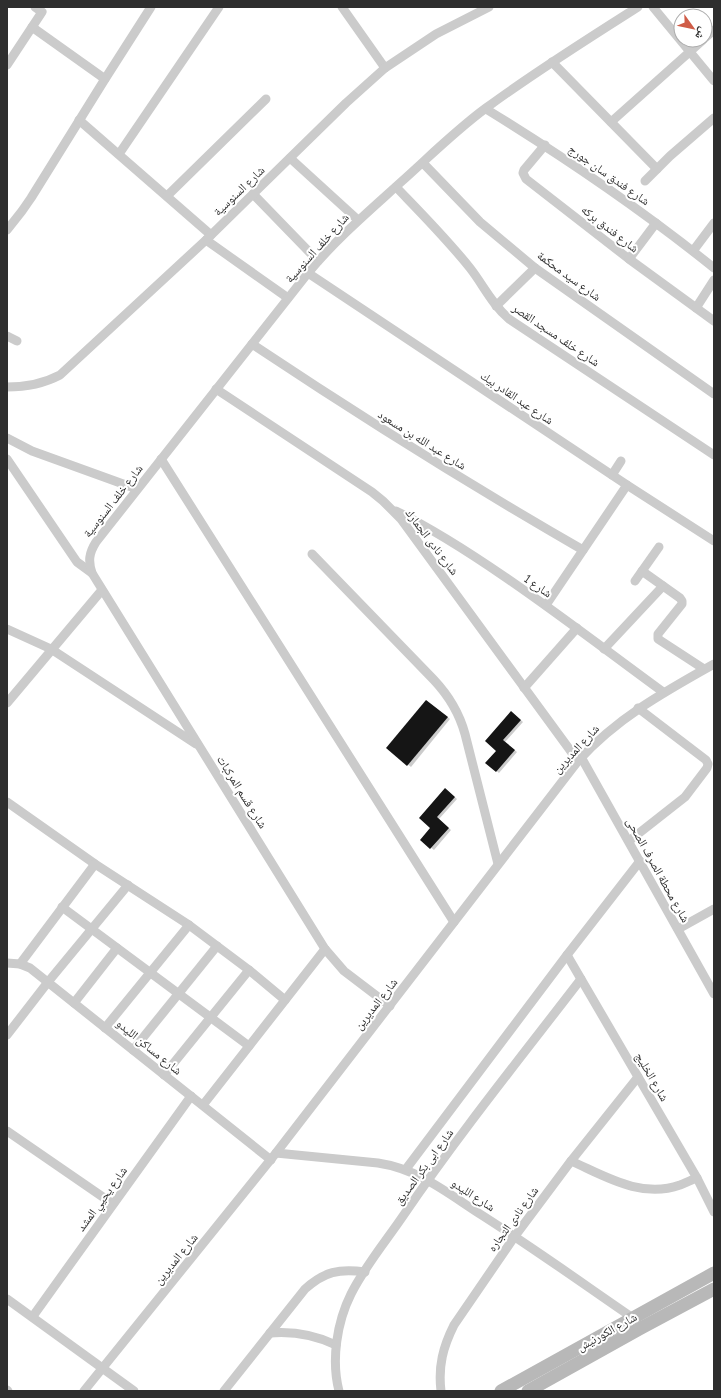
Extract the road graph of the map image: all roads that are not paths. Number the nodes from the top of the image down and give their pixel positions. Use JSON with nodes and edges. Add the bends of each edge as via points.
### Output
{"nodes":[{"id":1,"x":151,"y":7,"type":"edge"},
{"id":2,"x":219,"y":7,"type":"edge"},
{"id":3,"x":342,"y":7,"type":"edge"},
{"id":4,"x":489,"y":7,"type":"edge"},
{"id":5,"x":638,"y":7,"type":"edge"},
{"id":6,"x":652,"y":7,"type":"edge"},
{"id":7,"x":41,"y":9,"type":"edge"},
{"id":8,"x":32,"y":27,"type":"junction"},
{"id":9,"x":694,"y":48,"type":"edge"},
{"id":10,"x":690,"y":52,"type":"junction"},
{"id":11,"x":552,"y":62,"type":"junction"},
{"id":12,"x":7,"y":65,"type":"edge"},
{"id":13,"x":385,"y":68,"type":"junction"},
{"id":14,"x":105,"y":79,"type":"junction"},
{"id":15,"x":714,"y":81,"type":"edge"},
{"id":16,"x":266,"y":99,"type":"dead end"},
{"id":17,"x":486,"y":109,"type":"junction"},
{"id":18,"x":714,"y":118,"type":"edge"},
{"id":19,"x":79,"y":120,"type":"junction"},
{"id":20,"x":611,"y":122,"type":"junction"},
{"id":21,"x":545,"y":145,"type":"junction"},
{"id":22,"x":119,"y":154,"type":"junction"},
{"id":23,"x":290,"y":158,"type":"junction"},
{"id":24,"x":423,"y":163,"type":"junction"},
{"id":25,"x":657,"y":169,"type":"junction"},
{"id":26,"x":645,"y":182,"type":"dead end"},
{"id":27,"x":396,"y":186,"type":"junction"},
{"id":28,"x":253,"y":194,"type":"junction"},
{"id":29,"x":167,"y":196,"type":"junction"},
{"id":30,"x":358,"y":220,"type":"junction"},
{"id":31,"x":656,"y":223,"type":"junction"},
{"id":32,"x":714,"y":223,"type":"edge"},
{"id":33,"x":7,"y":230,"type":"edge"},
{"id":34,"x":209,"y":237,"type":"junction"},
{"id":35,"x":693,"y":251,"type":"junction"},
{"id":36,"x":629,"y":259,"type":"junction"},
{"id":37,"x":318,"y":261,"type":"junction"},
{"id":38,"x":535,"y":268,"type":"junction"},
{"id":39,"x":714,"y":268,"type":"edge"},
{"id":40,"x":308,"y":272,"type":"junction"},
{"id":41,"x":714,"y":280,"type":"edge"},
{"id":42,"x":288,"y":298,"type":"junction"},
{"id":43,"x":496,"y":306,"type":"junction"},
{"id":44,"x":696,"y":308,"type":"junction"},
{"id":45,"x":714,"y":321,"type":"edge"},
{"id":46,"x":7,"y":336,"type":"edge"},
{"id":47,"x":17,"y":341,"type":"dead end"},
{"id":48,"x":252,"y":344,"type":"junction"},
{"id":49,"x":7,"y":387,"type":"edge"},
{"id":50,"x":216,"y":389,"type":"junction"},
{"id":51,"x":714,"y":394,"type":"edge"},
{"id":52,"x":7,"y":438,"type":"edge"},
{"id":53,"x":714,"y":455,"type":"edge"},
{"id":54,"x":7,"y":458,"type":"edge"},
{"id":55,"x":161,"y":459,"type":"junction"},
{"id":56,"x":621,"y":461,"type":"dead end"},
{"id":57,"x":612,"y":475,"type":"junction"},
{"id":58,"x":627,"y":485,"type":"junction"},
{"id":59,"x":137,"y":489,"type":"junction"},
{"id":60,"x":393,"y":510,"type":"junction"},
{"id":61,"x":714,"y":541,"type":"edge"},
{"id":62,"x":659,"y":548,"type":"dead end"},
{"id":63,"x":583,"y":550,"type":"junction"},
{"id":64,"x":312,"y":554,"type":"dead end"},
{"id":65,"x":642,"y":571,"type":"junction"},
{"id":66,"x":92,"y":573,"type":"junction"},
{"id":67,"x":635,"y":581,"type":"dead end"},
{"id":68,"x":663,"y":586,"type":"junction"},
{"id":69,"x":102,"y":590,"type":"junction"},
{"id":70,"x":546,"y":605,"type":"junction"},
{"id":71,"x":577,"y":628,"type":"junction"},
{"id":72,"x":7,"y":629,"type":"edge"},
{"id":73,"x":52,"y":649,"type":"junction"},
{"id":74,"x":604,"y":649,"type":"junction"},
{"id":75,"x":714,"y":664,"type":"edge"},
{"id":76,"x":704,"y":669,"type":"junction"},
{"id":77,"x":524,"y":688,"type":"junction"},
{"id":78,"x":663,"y":692,"type":"junction"},
{"id":79,"x":7,"y":703,"type":"edge"},
{"id":80,"x":638,"y":708,"type":"junction"},
{"id":81,"x":199,"y":746,"type":"junction"},
{"id":82,"x":580,"y":759,"type":"junction"},
{"id":83,"x":7,"y":802,"type":"edge"},
{"id":84,"x":629,"y":841,"type":"junction"},
{"id":85,"x":640,"y":861,"type":"junction"},
{"id":86,"x":95,"y":864,"type":"junction"},
{"id":87,"x":498,"y":864,"type":"junction"},
{"id":88,"x":128,"y":885,"type":"junction"},
{"id":89,"x":62,"y":907,"type":"junction"},
{"id":90,"x":714,"y":909,"type":"edge"},
{"id":91,"x":454,"y":922,"type":"junction"},
{"id":92,"x":188,"y":925,"type":"junction"},
{"id":93,"x":91,"y":928,"type":"junction"},
{"id":94,"x":678,"y":929,"type":"junction"},
{"id":95,"x":217,"y":946,"type":"junction"},
{"id":96,"x":117,"y":948,"type":"junction"},
{"id":97,"x":325,"y":949,"type":"junction"},
{"id":98,"x":567,"y":955,"type":"junction"},
{"id":99,"x":7,"y":963,"type":"edge"},
{"id":100,"x":20,"y":964,"type":"junction"},
{"id":101,"x":249,"y":970,"type":"junction"},
{"id":102,"x":150,"y":972,"type":"junction"},
{"id":103,"x":581,"y":979,"type":"junction"},
{"id":104,"x":48,"y":982,"type":"junction"},
{"id":105,"x":178,"y":994,"type":"junction"},
{"id":106,"x":714,"y":994,"type":"edge"},
{"id":107,"x":285,"y":1000,"type":"junction"},
{"id":108,"x":74,"y":1003,"type":"junction"},
{"id":109,"x":390,"y":1006,"type":"junction"},
{"id":110,"x":211,"y":1018,"type":"junction"},
{"id":111,"x":105,"y":1028,"type":"junction"},
{"id":112,"x":7,"y":1035,"type":"edge"},
{"id":113,"x":249,"y":1046,"type":"junction"},
{"id":114,"x":133,"y":1050,"type":"junction"},
{"id":115,"x":164,"y":1075,"type":"junction"},
{"id":116,"x":638,"y":1077,"type":"junction"},
{"id":117,"x":191,"y":1096,"type":"junction"},
{"id":118,"x":203,"y":1105,"type":"junction"},
{"id":119,"x":7,"y":1131,"type":"edge"},
{"id":120,"x":274,"y":1156,"type":"junction"},
{"id":121,"x":571,"y":1161,"type":"junction"},
{"id":122,"x":406,"y":1169,"type":"junction"},
{"id":123,"x":697,"y":1178,"type":"junction"},
{"id":124,"x":427,"y":1180,"type":"junction"},
{"id":125,"x":113,"y":1204,"type":"junction"},
{"id":126,"x":714,"y":1212,"type":"edge"},
{"id":127,"x":515,"y":1236,"type":"junction"},
{"id":128,"x":365,"y":1272,"type":"junction"},
{"id":129,"x":714,"y":1273,"type":"edge"},
{"id":130,"x":714,"y":1289,"type":"edge"},
{"id":131,"x":7,"y":1299,"type":"edge"},
{"id":132,"x":33,"y":1316,"type":"junction"},
{"id":133,"x":633,"y":1318,"type":"junction"},
{"id":134,"x":270,"y":1333,"type":"junction"},
{"id":135,"x":336,"y":1345,"type":"junction"},
{"id":136,"x":103,"y":1368,"type":"junction"},
{"id":137,"x":84,"y":1391,"type":"edge"},
{"id":138,"x":134,"y":1391,"type":"edge"},
{"id":139,"x":224,"y":1391,"type":"edge"},
{"id":140,"x":339,"y":1391,"type":"edge"},
{"id":141,"x":441,"y":1391,"type":"edge"},
{"id":142,"x":501,"y":1391,"type":"edge"},
{"id":143,"x":528,"y":1391,"type":"edge"}],
"edges":[{"from":1,"to":14,"type":"street"},
{"from":2,"to":22,"type":"street"},
{"from":3,"to":13,"type":"street"},
{"from":4,"to":13,"type":"street","name":"شارع السنوسية","via":[[436,34]]},
{"from":5,"to":11,"type":"street","name":"شارع خلف السنوسية"},
{"from":6,"to":10,"type":"street"},
{"from":7,"to":8,"type":"street"},
{"from":8,"to":12,"type":"street"},
{"from":8,"to":14,"type":"street"},
{"from":9,"to":10,"type":"street"},
{"from":10,"to":15,"type":"street"},
{"from":10,"to":20,"type":"street"},
{"from":11,"to":17,"type":"street","name":"شارع خلف السنوسية"},
{"from":11,"to":20,"type":"street"},
{"from":13,"to":23,"type":"street","name":"شارع السنوسية"},
{"from":14,"to":19,"type":"street"},
{"from":16,"to":29,"type":"street"},
{"from":17,"to":21,"type":"street","name":"شارع فندق سان جورج"},
{"from":17,"to":24,"type":"street","name":"شارع خلف السنوسية","via":[[463,126]]},
{"from":18,"to":25,"type":"street"},
{"from":19,"to":22,"type":"street"},
{"from":19,"to":33,"type":"street","via":[[22,211]]},
{"from":20,"to":25,"type":"street"},
{"from":21,"to":31,"type":"street","name":"شارع فندق سان جورج"},
{"from":21,"to":36,"type":"street","name":"شارع فندق بركه","via":[[524,170],[524,176]]},
{"from":22,"to":29,"type":"street"},
{"from":23,"to":28,"type":"street","name":"شارع السنوسية"},
{"from":23,"to":30,"type":"street"},
{"from":24,"to":27,"type":"street","name":"شارع خلف السنوسية"},
{"from":24,"to":38,"type":"street","name":"شارع سيد محكمة","via":[[480,222]]},
{"from":25,"to":26,"type":"street"},
{"from":27,"to":30,"type":"street","name":"شارع خلف السنوسية"},
{"from":27,"to":43,"type":"street","name":"شارع خلف مسجد القصر","via":[[465,261]]},
{"from":28,"to":34,"type":"street","name":"شارع السنوسية"},
{"from":28,"to":37,"type":"street"},
{"from":29,"to":34,"type":"street"},
{"from":30,"to":37,"type":"street","name":"شارع خلف السنوسية"},
{"from":31,"to":35,"type":"street","name":"شارع فندق سان جورج"},
{"from":31,"to":36,"type":"street"},
{"from":32,"to":35,"type":"street"},
{"from":34,"to":42,"type":"street"},
{"from":34,"to":49,"type":"street","name":"شارع السنوسية","via":[[60,374],[40,384]]},
{"from":35,"to":39,"type":"street","name":"شارع فندق سان جورج"},
{"from":36,"to":44,"type":"street","name":"شارع فندق بركه"},
{"from":37,"to":40,"type":"street","name":"شارع خلف السنوسية"},
{"from":38,"to":43,"type":"street"},
{"from":38,"to":51,"type":"street","name":"شارع سيد محكمة"},
{"from":40,"to":42,"type":"street","name":"شارع خلف السنوسية"},
{"from":40,"to":57,"type":"street","name":"شارع عبد القادر بيك"},
{"from":41,"to":44,"type":"street"},
{"from":42,"to":48,"type":"street","name":"شارع خلف السنوسية"},
{"from":43,"to":53,"type":"street","name":"شارع خلف مسجد القصر","via":[[509,319]]},
{"from":44,"to":45,"type":"street","name":"شارع فندق بركه"},
{"from":46,"to":47,"type":"street"},
{"from":48,"to":50,"type":"street","name":"شارع خلف السنوسية"},
{"from":48,"to":63,"type":"street","name":"شارع عبد الله بن مسعود","via":[[397,439]]},
{"from":50,"to":55,"type":"street","name":"شارع خلف السنوسية"},
{"from":50,"to":60,"type":"street","name":"شارع نادى الجمارك","via":[[372,492]]},
{"from":52,"to":59,"type":"street","via":[[32,451]]},
{"from":54,"to":66,"type":"street","via":[[77,562]]},
{"from":55,"to":59,"type":"street","name":"شارع خلف السنوسية"},
{"from":55,"to":91,"type":"street"},
{"from":56,"to":57,"type":"street"},
{"from":57,"to":58,"type":"street","name":"شارع عبد القادر بيك"},
{"from":58,"to":61,"type":"street","name":"شارع عبد القادر بيك"},
{"from":58,"to":63,"type":"street"},
{"from":59,"to":66,"type":"street","name":"شارع خلف السنوسية","via":[[92,549]]},
{"from":60,"to":70,"type":"street","name":"شارع 1","via":[[456,544]]},
{"from":60,"to":77,"type":"street","name":"شارع نادى الجمارك"},
{"from":62,"to":65,"type":"street"},
{"from":63,"to":70,"type":"street"},
{"from":64,"to":87,"type":"street","via":[[445,691],[454,704],[465,734]]},
{"from":65,"to":67,"type":"street"},
{"from":65,"to":68,"type":"street"},
{"from":66,"to":69,"type":"street","name":"شارع قسم المركبات"},
{"from":68,"to":74,"type":"street"},
{"from":68,"to":76,"type":"street","via":[[683,602],[659,633],[658,639]]},
{"from":69,"to":73,"type":"street"},
{"from":69,"to":81,"type":"street","name":"شارع قسم المركبات"},
{"from":70,"to":71,"type":"street","name":"شارع 1"},
{"from":71,"to":74,"type":"street","name":"شارع 1"},
{"from":71,"to":77,"type":"street"},
{"from":72,"to":73,"type":"street"},
{"from":73,"to":79,"type":"street"},
{"from":73,"to":81,"type":"street"},
{"from":74,"to":78,"type":"street","name":"شارع 1"},
{"from":75,"to":76,"type":"street","name":"شارع المديرين"},
{"from":76,"to":78,"type":"street","name":"شارع المديرين"},
{"from":77,"to":82,"type":"street","name":"شارع نادى الجمارك"},
{"from":78,"to":80,"type":"street","name":"شارع المديرين"},
{"from":80,"to":82,"type":"street","name":"شارع المديرين"},
{"from":80,"to":84,"type":"street","via":[[708,764],[685,797]]},
{"from":81,"to":97,"type":"street","name":"شارع قسم المركبات"},
{"from":82,"to":84,"type":"street","name":"شارع محطة الصرف الصحى"},
{"from":82,"to":87,"type":"street","name":"شارع المديرين"},
{"from":83,"to":86,"type":"street"},
{"from":84,"to":85,"type":"street","name":"شارع محطة الصرف الصحى"},
{"from":85,"to":94,"type":"street","name":"شارع محطة الصرف الصحى"},
{"from":85,"to":98,"type":"street","name":"شارع ابى بكر الصديق"},
{"from":86,"to":88,"type":"street"},
{"from":86,"to":89,"type":"street"},
{"from":87,"to":91,"type":"street","name":"شارع المديرين"},
{"from":88,"to":92,"type":"street"},
{"from":88,"to":93,"type":"street"},
{"from":89,"to":93,"type":"street"},
{"from":89,"to":100,"type":"street"},
{"from":90,"to":94,"type":"street"},
{"from":91,"to":109,"type":"street","name":"شارع المديرين"},
{"from":92,"to":95,"type":"street"},
{"from":92,"to":102,"type":"street"},
{"from":93,"to":96,"type":"street"},
{"from":93,"to":104,"type":"street"},
{"from":94,"to":106,"type":"street","name":"شارع محطة الصرف الصحى"},
{"from":95,"to":101,"type":"street"},
{"from":95,"to":105,"type":"street"},
{"from":96,"to":102,"type":"street"},
{"from":96,"to":108,"type":"street"},
{"from":97,"to":107,"type":"street"},
{"from":97,"to":109,"type":"street","name":"شارع قسم المركبات","via":[[344,971]]},
{"from":98,"to":103,"type":"street","name":"شارع الخليج"},
{"from":98,"to":122,"type":"street","name":"شارع ابى بكر الصديق"},
{"from":99,"to":100,"type":"street","name":"شارع مساكن الليدو"},
{"from":100,"to":104,"type":"street","name":"شارع مساكن الليدو","via":[[30,968]]},
{"from":101,"to":107,"type":"street"},
{"from":101,"to":110,"type":"street"},
{"from":102,"to":105,"type":"street"},
{"from":102,"to":111,"type":"street"},
{"from":103,"to":116,"type":"street","name":"شارع الخليج"},
{"from":103,"to":124,"type":"street","name":"شارع ابى بكر الصديق"},
{"from":104,"to":108,"type":"street","name":"شارع مساكن الليدو"},
{"from":104,"to":112,"type":"street"},
{"from":105,"to":110,"type":"street"},
{"from":105,"to":114,"type":"street"},
{"from":107,"to":113,"type":"street"},
{"from":108,"to":111,"type":"street","name":"شارع مساكن الليدو"},
{"from":109,"to":120,"type":"street","name":"شارع المديرين"},
{"from":110,"to":113,"type":"street"},
{"from":110,"to":115,"type":"street"},
{"from":111,"to":114,"type":"street","name":"شارع مساكن الليدو"},
{"from":113,"to":118,"type":"street"},
{"from":114,"to":115,"type":"street","name":"شارع مساكن الليدو"},
{"from":115,"to":117,"type":"street","name":"شارع مساكن الليدو"},
{"from":116,"to":121,"type":"street","name":"شارع نادى التجاره"},
{"from":116,"to":123,"type":"street","name":"شارع الخليج"},
{"from":117,"to":118,"type":"street","name":"شارع مساكن الليدو"},
{"from":117,"to":125,"type":"street","name":"شارع يحيي المشد"},
{"from":118,"to":120,"type":"street","name":"شارع مساكن الليدو"},
{"from":119,"to":125,"type":"street"},
{"from":120,"to":122,"type":"street","name":"شارع الليدو","via":[[378,1163]]},
{"from":120,"to":136,"type":"street","name":"شارع المديرين"},
{"from":121,"to":123,"type":"street","via":[[624,1185],[642,1189],[660,1189]]},
{"from":121,"to":127,"type":"street","name":"شارع نادى التجاره"},
{"from":122,"to":124,"type":"street","name":"شارع الليدو"},
{"from":123,"to":126,"type":"street","name":"شارع الخليج"},
{"from":124,"to":127,"type":"street","name":"شارع الليدو"},
{"from":124,"to":128,"type":"street","name":"شارع ابى بكر الصديق"},
{"from":125,"to":132,"type":"street","name":"شارع يحيي المشد"},
{"from":127,"to":133,"type":"street","name":"شارع الليدو"},
{"from":127,"to":141,"type":"street","name":"شارع نادى التجاره","via":[[446,1340],[441,1356]]},
{"from":128,"to":134,"type":"street","via":[[339,1270],[314,1280]]},
{"from":128,"to":135,"type":"street","name":"شارع ابى بكر الصديق","via":[[351,1294]]},
{"from":129,"to":133,"type":"street","name":"شارع الكورنيش"},
{"from":130,"to":143,"type":"street","name":"شارع الكورنيش"},
{"from":131,"to":132,"type":"street"},
{"from":132,"to":136,"type":"street"},
{"from":133,"to":142,"type":"street","name":"شارع الكورنيش"},
{"from":134,"to":135,"type":"street","via":[[304,1334]]},
{"from":134,"to":139,"type":"street"},
{"from":135,"to":140,"type":"street","name":"شارع ابى بكر الصديق"},
{"from":136,"to":137,"type":"street","name":"شارع المديرين"},
{"from":136,"to":138,"type":"street"}]}
